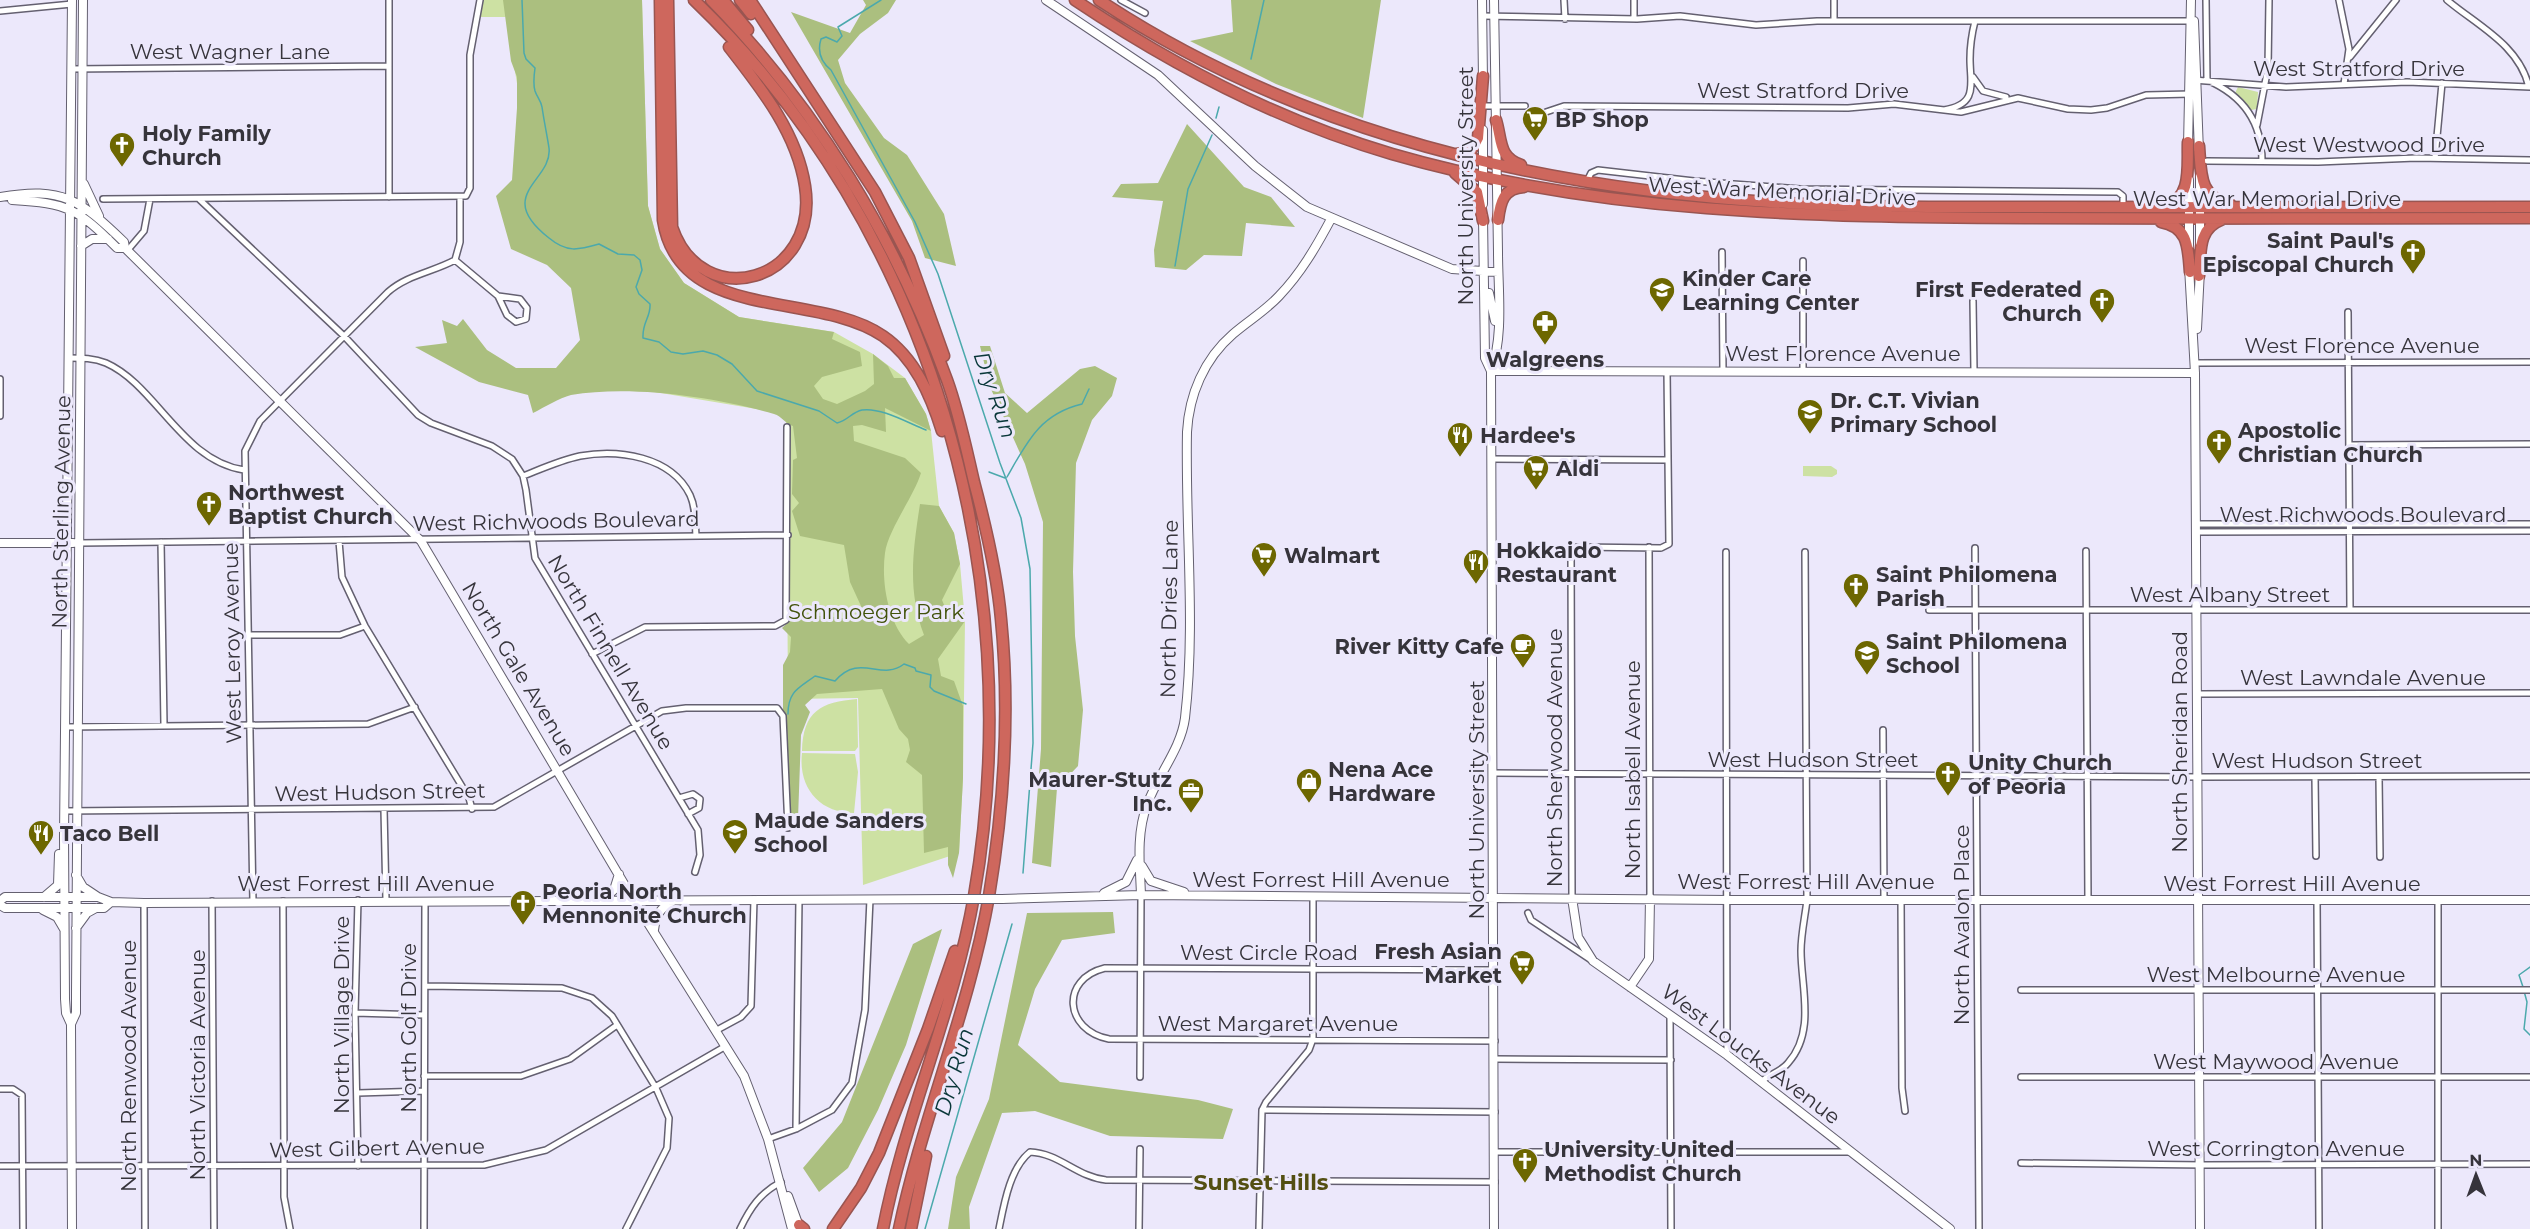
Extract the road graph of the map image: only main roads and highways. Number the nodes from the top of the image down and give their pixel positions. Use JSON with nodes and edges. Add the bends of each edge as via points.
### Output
{"nodes":[{"id":1,"x":83,"y":0,"type":"edge"},
{"id":2,"x":660,"y":0,"type":"edge"},
{"id":3,"x":668,"y":0,"type":"edge"},
{"id":4,"x":694,"y":0,"type":"edge"},
{"id":5,"x":723,"y":0,"type":"edge"},
{"id":6,"x":740,"y":0,"type":"edge"},
{"id":7,"x":750,"y":0,"type":"edge"},
{"id":8,"x":1046,"y":0,"type":"edge"},
{"id":9,"x":1075,"y":0,"type":"edge"},
{"id":10,"x":1099,"y":0,"type":"edge"},
{"id":11,"x":1482,"y":0,"type":"edge"},
{"id":12,"x":1494,"y":0,"type":"edge"},
{"id":13,"x":2192,"y":0,"type":"edge"},
{"id":14,"x":72,"y":2,"type":"edge"},
{"id":15,"x":707,"y":5,"type":"edge"},
{"id":16,"x":2192,"y":21,"type":"junction"},
{"id":17,"x":770,"y":66,"type":"junction"},
{"id":18,"x":1483,"y":76,"type":"joint"},
{"id":19,"x":1482,"y":106,"type":"junction"},
{"id":20,"x":1496,"y":120,"type":"junction"},
{"id":21,"x":2194,"y":144,"type":"junction"},
{"id":22,"x":1448,"y":154,"type":"junction"},
{"id":23,"x":1395,"y":155,"type":"junction"},
{"id":24,"x":856,"y":161,"type":"junction"},
{"id":25,"x":1483,"y":162,"type":"junction"},
{"id":26,"x":1497,"y":165,"type":"junction"},
{"id":27,"x":70,"y":176,"type":"junction"},
{"id":28,"x":1483,"y":177,"type":"junction"},
{"id":29,"x":81,"y":179,"type":"junction"},
{"id":30,"x":1497,"y":180,"type":"junction"},
{"id":31,"x":1587,"y":181,"type":"junction"},
{"id":32,"x":1536,"y":188,"type":"junction"},
{"id":33,"x":48,"y":194,"type":"junction"},
{"id":34,"x":0,"y":198,"type":"edge"},
{"id":35,"x":70,"y":199,"type":"junction"},
{"id":36,"x":81,"y":204,"type":"junction"},
{"id":37,"x":2123,"y":207,"type":"junction"},
{"id":38,"x":2275,"y":207,"type":"junction"},
{"id":39,"x":2530,"y":207,"type":"edge"},
{"id":40,"x":70,"y":209,"type":"junction"},
{"id":41,"x":1846,"y":211,"type":"junction"},
{"id":42,"x":2194,"y":213,"type":"junction"},
{"id":43,"x":81,"y":215,"type":"junction"},
{"id":44,"x":2104,"y":218,"type":"junction"},
{"id":45,"x":2253,"y":218,"type":"junction"},
{"id":46,"x":2530,"y":218,"type":"edge"},
{"id":47,"x":100,"y":219,"type":"junction"},
{"id":48,"x":1331,"y":219,"type":"junction"},
{"id":49,"x":1498,"y":220,"type":"junction"},
{"id":50,"x":1483,"y":221,"type":"junction"},
{"id":51,"x":108,"y":239,"type":"junction"},
{"id":52,"x":81,"y":246,"type":"junction"},
{"id":53,"x":126,"y":250,"type":"junction"},
{"id":54,"x":1484,"y":272,"type":"junction"},
{"id":55,"x":1498,"y":272,"type":"junction"},
{"id":56,"x":2194,"y":274,"type":"junction"},
{"id":57,"x":1497,"y":327,"type":"junction"},
{"id":58,"x":2194,"y":366,"type":"junction"},
{"id":59,"x":1491,"y":371,"type":"junction"},
{"id":60,"x":948,"y":381,"type":"junction"},
{"id":61,"x":0,"y":543,"type":"edge"},
{"id":62,"x":68,"y":543,"type":"junction"},
{"id":63,"x":79,"y":543,"type":"junction"},
{"id":64,"x":986,"y":622,"type":"junction"},
{"id":65,"x":64,"y":837,"type":"junction"},
{"id":66,"x":1139,"y":852,"type":"junction"},
{"id":67,"x":76,"y":873,"type":"junction"},
{"id":68,"x":619,"y":874,"type":"junction"},
{"id":69,"x":976,"y":879,"type":"junction"},
{"id":70,"x":1141,"y":895,"type":"junction"},
{"id":71,"x":1205,"y":896,"type":"junction"},
{"id":72,"x":44,"y":897,"type":"junction"},
{"id":73,"x":64,"y":897,"type":"junction"},
{"id":74,"x":76,"y":897,"type":"junction"},
{"id":75,"x":99,"y":897,"type":"junction"},
{"id":76,"x":1082,"y":897,"type":"junction"},
{"id":77,"x":1495,"y":898,"type":"junction"},
{"id":78,"x":1572,"y":898,"type":"junction"},
{"id":79,"x":1650,"y":898,"type":"junction"},
{"id":80,"x":633,"y":899,"type":"junction"},
{"id":81,"x":675,"y":899,"type":"junction"},
{"id":82,"x":602,"y":900,"type":"junction"},
{"id":83,"x":2530,"y":900,"type":"edge"},
{"id":84,"x":2198,"y":901,"type":"junction"},
{"id":85,"x":111,"y":902,"type":"junction"},
{"id":86,"x":0,"y":903,"type":"edge"},
{"id":87,"x":40,"y":908,"type":"junction"},
{"id":88,"x":64,"y":908,"type":"junction"},
{"id":89,"x":76,"y":908,"type":"junction"},
{"id":90,"x":96,"y":908,"type":"junction"},
{"id":91,"x":76,"y":928,"type":"junction"},
{"id":92,"x":64,"y":930,"type":"junction"},
{"id":93,"x":654,"y":931,"type":"junction"},
{"id":94,"x":980,"y":943,"type":"junction"},
{"id":95,"x":1593,"y":961,"type":"joint"},
{"id":96,"x":1630,"y":987,"type":"junction"},
{"id":97,"x":71,"y":1024,"type":"junction"},
{"id":98,"x":799,"y":1228,"type":"edge"},
{"id":99,"x":72,"y":1229,"type":"edge"},
{"id":100,"x":833,"y":1229,"type":"edge"},
{"id":101,"x":883,"y":1229,"type":"edge"},
{"id":102,"x":899,"y":1229,"type":"edge"},
{"id":103,"x":911,"y":1229,"type":"edge"},
{"id":104,"x":1494,"y":1229,"type":"edge"},
{"id":105,"x":1950,"y":1229,"type":"edge"},
{"id":106,"x":2200,"y":1229,"type":"edge"}],
"edges":[{"from":1,"to":29,"type":"main road","name":"North Sterling Avenue"},
{"from":2,"to":64,"type":"highway","via":[[663,215],[672,250],[691,273],[707,284],[861,324],[886,338],[909,360],[935,409],[952,465]]},
{"from":3,"to":15,"type":"highway","via":[[672,227],[683,250],[704,269],[727,277],[753,277],[779,264],[796,245],[806,217],[805,186],[798,158],[782,123],[712,27]]},
{"from":4,"to":15,"type":"highway"},
{"from":5,"to":17,"type":"highway","via":[[761,47]]},
{"from":6,"to":24,"type":"highway"},
{"from":7,"to":24,"type":"highway"},
{"from":8,"to":48,"type":"main road","via":[[1158,75],[1274,182],[1302,204]]},
{"from":9,"to":23,"type":"highway","name":"West War Memorial Drive","via":[[1212,82],[1304,122]]},
{"from":10,"to":22,"type":"highway","name":"West War Memorial Drive","via":[[1188,54],[1264,92],[1356,127]]},
{"from":11,"to":18,"type":"main road","name":"North University Street"},
{"from":12,"to":20,"type":"main road","name":"North University Street"},
{"from":13,"to":16,"type":"main road","name":"North Sheridan Road"},
{"from":14,"to":27,"type":"main road","name":"North Sterling Avenue"},
{"from":15,"to":17,"type":"highway"},
{"from":15,"to":64,"type":"highway","via":[[817,147],[860,217],[904,305],[956,456],[976,543]]},
{"from":16,"to":21,"type":"main road","name":"North Sheridan Road","via":[[2188,94]]},
{"from":16,"to":21,"type":"main road","name":"North Sheridan Road","via":[[2202,80]]},
{"from":17,"to":60,"type":"highway","via":[[879,226]]},
{"from":18,"to":19,"type":"highway"},
{"from":19,"to":22,"type":"highway","via":[[1475,147],[1464,154]]},
{"from":19,"to":25,"type":"main road","name":"North University Street"},
{"from":20,"to":26,"type":"main road","name":"North University Street"},
{"from":20,"to":31,"type":"highway","via":[[1501,149],[1510,160]]},
{"from":21,"to":37,"type":"highway","via":[[2182,196],[2171,204]]},
{"from":21,"to":38,"type":"highway","via":[[2203,185],[2212,197],[2230,204]]},
{"from":21,"to":42,"type":"main road","name":"North Sheridan Road"},
{"from":22,"to":25,"type":"highway","name":"West War Memorial Drive"},
{"from":23,"to":28,"type":"highway","name":"West War Memorial Drive"},
{"from":23,"to":50,"type":"highway","via":[[1465,179],[1478,194]]},
{"from":24,"to":60,"type":"highway","via":[[909,258],[945,358]]},
{"from":25,"to":26,"type":"highway","name":"West War Memorial Drive"},
{"from":25,"to":28,"type":"main road","name":"North University Street"},
{"from":26,"to":30,"type":"main road","name":"North University Street"},
{"from":26,"to":31,"type":"highway","name":"West War Memorial Drive"},
{"from":27,"to":33,"type":"main road","via":[[61,190]]},
{"from":27,"to":35,"type":"main road","name":"North Sterling Avenue"},
{"from":28,"to":30,"type":"highway","name":"West War Memorial Drive"},
{"from":28,"to":50,"type":"main road","name":"North University Street"},
{"from":29,"to":36,"type":"main road","name":"North Sterling Avenue"},
{"from":29,"to":47,"type":"main road"},
{"from":30,"to":32,"type":"highway","name":"West War Memorial Drive"},
{"from":30,"to":49,"type":"main road","name":"North University Street"},
{"from":31,"to":41,"type":"highway","name":"West War Memorial Drive"},
{"from":32,"to":41,"type":"highway","name":"West War Memorial Drive","via":[[1669,206]]},
{"from":32,"to":49,"type":"highway","via":[[1509,191],[1501,203]]},
{"from":33,"to":34,"type":"main road","name":"North Gale Avenue"},
{"from":33,"to":35,"type":"main road","name":"North Gale Avenue"},
{"from":34,"to":40,"type":"main road","name":"North Gale Avenue","via":[[52,203]]},
{"from":35,"to":36,"type":"main road","name":"North Gale Avenue"},
{"from":35,"to":40,"type":"main road","name":"North Sterling Avenue"},
{"from":36,"to":43,"type":"main road","name":"North Sterling Avenue"},
{"from":36,"to":47,"type":"main road","name":"North Gale Avenue"},
{"from":37,"to":41,"type":"highway","name":"West War Memorial Drive"},
{"from":37,"to":42,"type":"highway","name":"West War Memorial Drive"},
{"from":38,"to":39,"type":"highway","name":"West War Memorial Drive"},
{"from":38,"to":42,"type":"highway","name":"West War Memorial Drive"},
{"from":40,"to":43,"type":"main road","name":"North Gale Avenue"},
{"from":40,"to":62,"type":"main road","name":"North Sterling Avenue"},
{"from":41,"to":44,"type":"highway","name":"West War Memorial Drive"},
{"from":42,"to":44,"type":"highway","name":"West War Memorial Drive"},
{"from":42,"to":45,"type":"highway","name":"West War Memorial Drive"},
{"from":42,"to":56,"type":"main road","name":"North Sheridan Road"},
{"from":43,"to":51,"type":"main road","name":"North Gale Avenue"},
{"from":43,"to":52,"type":"main road","name":"North Sterling Avenue"},
{"from":44,"to":56,"type":"highway","via":[[2157,221],[2176,227],[2187,241]]},
{"from":45,"to":46,"type":"highway","name":"West War Memorial Drive"},
{"from":45,"to":56,"type":"highway","via":[[2223,220],[2207,228]]},
{"from":47,"to":53,"type":"main road","name":"North Gale Avenue","via":[[124,242]]},
{"from":48,"to":54,"type":"main road","via":[[1452,269]]},
{"from":48,"to":66,"type":"main road","name":"North Dries Lane","via":[[1291,282],[1215,353],[1192,399],[1187,432],[1190,663],[1184,721],[1178,744],[1146,807]]},
{"from":49,"to":55,"type":"main road","name":"North University Street"},
{"from":50,"to":54,"type":"main road","name":"North University Street"},
{"from":51,"to":52,"type":"main road","via":[[92,238]]},
{"from":51,"to":53,"type":"main road","name":"North Gale Avenue"},
{"from":52,"to":63,"type":"main road","name":"North Sterling Avenue"},
{"from":53,"to":68,"type":"main road","name":"North Gale Avenue","via":[[421,541]]},
{"from":54,"to":55,"type":"main road"},
{"from":54,"to":57,"type":"main road"},
{"from":54,"to":59,"type":"main road","name":"North University Street","via":[[1485,358]]},
{"from":55,"to":57,"type":"main road","name":"North University Street"},
{"from":56,"to":58,"type":"main road","name":"North Sheridan Road"},
{"from":57,"to":59,"type":"main road","name":"North University Street"},
{"from":58,"to":59,"type":"main road","name":"West Florence Avenue","via":[[1974,371]]},
{"from":58,"to":84,"type":"main road","name":"North Sheridan Road"},
{"from":59,"to":77,"type":"main road","name":"North University Street"},
{"from":60,"to":94,"type":"highway","via":[[986,529],[1002,630],[1001,796]]},
{"from":61,"to":62,"type":"main road","name":"West Richwoods Boulevard"},
{"from":62,"to":63,"type":"main road","name":"West Richwoods Boulevard"},
{"from":62,"to":65,"type":"main road","name":"North Sterling Avenue"},
{"from":63,"to":67,"type":"main road","name":"North Sterling Avenue"},
{"from":64,"to":69,"type":"highway","via":[[989,741]]},
{"from":65,"to":72,"type":"main road","via":[[59,851],[58,885]]},
{"from":65,"to":73,"type":"main road","name":"North Sterling Avenue"},
{"from":66,"to":70,"type":"main road","name":"North Dries Lane"},
{"from":66,"to":71,"type":"main road","via":[[1151,881]]},
{"from":66,"to":76,"type":"main road","via":[[1133,872],[1123,886]]},
{"from":67,"to":74,"type":"main road","name":"North Sterling Avenue"},
{"from":67,"to":75,"type":"main road","via":[[83,887]]},
{"from":68,"to":80,"type":"main road","name":"North Gale Avenue"},
{"from":68,"to":82,"type":"main road","via":[[614,890]]},
{"from":69,"to":100,"type":"highway","via":[[928,1029],[885,1140],[861,1188]]},
{"from":69,"to":101,"type":"highway","via":[[950,996],[908,1130]]},
{"from":70,"to":71,"type":"main road","name":"West Forrest Hill Avenue"},
{"from":70,"to":76,"type":"main road","name":"West Forrest Hill Avenue"},
{"from":71,"to":77,"type":"main road","name":"West Forrest Hill Avenue"},
{"from":72,"to":73,"type":"main road","name":"West Forrest Hill Avenue"},
{"from":72,"to":86,"type":"main road","name":"West Forrest Hill Avenue","via":[[5,897]]},
{"from":73,"to":74,"type":"main road","name":"West Forrest Hill Avenue"},
{"from":73,"to":88,"type":"main road","name":"North Sterling Avenue"},
{"from":74,"to":75,"type":"main road","name":"West Forrest Hill Avenue"},
{"from":74,"to":89,"type":"main road","name":"North Sterling Avenue"},
{"from":75,"to":85,"type":"main road","name":"West Forrest Hill Avenue"},
{"from":76,"to":81,"type":"main road","name":"West Forrest Hill Avenue","bridge":true},
{"from":77,"to":78,"type":"main road","name":"West Forrest Hill Avenue"},
{"from":77,"to":104,"type":"main road","name":"North University Street"},
{"from":78,"to":79,"type":"main road","name":"West Forrest Hill Avenue"},
{"from":78,"to":95,"type":"main road","name":"North Sherwood Avenue","via":[[1578,937]]},
{"from":79,"to":84,"type":"main road","name":"West Forrest Hill Avenue"},
{"from":79,"to":96,"type":"main road","name":"North Isabell Avenue","via":[[1649,959]]},
{"from":80,"to":81,"type":"main road","name":"West Forrest Hill Avenue"},
{"from":80,"to":82,"type":"main road","name":"West Forrest Hill Avenue"},
{"from":80,"to":93,"type":"main road","name":"North Gale Avenue"},
{"from":81,"to":93,"type":"main road","via":[[661,908]]},
{"from":82,"to":85,"type":"main road","name":"West Forrest Hill Avenue"},
{"from":83,"to":84,"type":"main road","name":"West Forrest Hill Avenue"},
{"from":84,"to":106,"type":"main road","name":"North Sheridan Road"},
{"from":85,"to":90,"type":"main road","name":"West Forrest Hill Avenue"},
{"from":86,"to":87,"type":"main road","name":"West Forrest Hill Avenue","via":[[5,908]]},
{"from":87,"to":88,"type":"main road","name":"West Forrest Hill Avenue"},
{"from":87,"to":92,"type":"main road","via":[[57,917]]},
{"from":88,"to":89,"type":"main road","name":"West Forrest Hill Avenue"},
{"from":88,"to":92,"type":"main road","name":"North Sterling Avenue"},
{"from":89,"to":90,"type":"main road","name":"West Forrest Hill Avenue"},
{"from":89,"to":91,"type":"main road","name":"North Sterling Avenue"},
{"from":90,"to":91,"type":"main road"},
{"from":91,"to":97,"type":"main road","name":"North Sterling Avenue","via":[[76,1013]]},
{"from":92,"to":97,"type":"main road","name":"North Sterling Avenue","via":[[66,1013]]},
{"from":93,"to":98,"type":"main road","name":"North Gale Avenue","via":[[744,1076]]},
{"from":94,"to":102,"type":"highway"},
{"from":94,"to":103,"type":"highway"},
{"from":95,"to":96,"type":"main road","name":"West Loucks Avenue"},
{"from":96,"to":105,"type":"main road","name":"West Loucks Avenue","via":[[1762,1081]]},
{"from":97,"to":99,"type":"main road","name":"North Sterling Avenue"}]}
